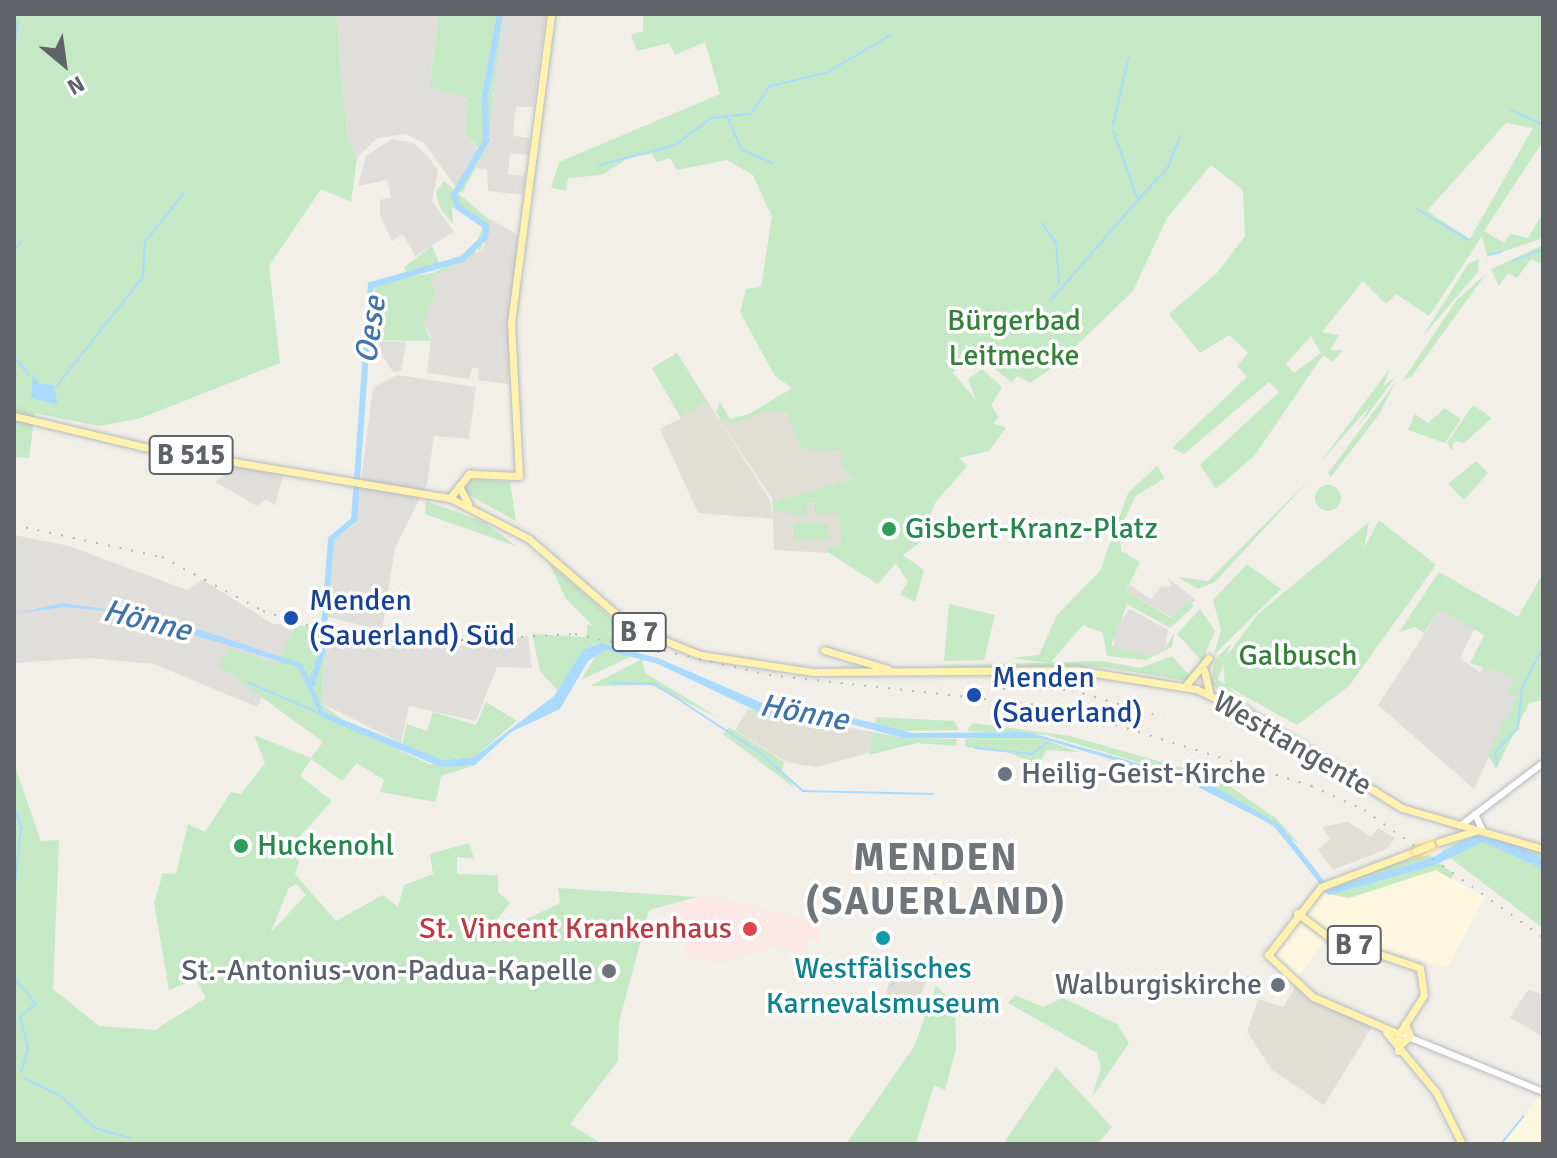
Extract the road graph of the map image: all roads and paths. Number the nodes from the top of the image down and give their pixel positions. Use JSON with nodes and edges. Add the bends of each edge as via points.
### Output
{"nodes":[{"id":1,"x":551,"y":14,"type":"edge"},
{"id":2,"x":14,"y":416,"type":"edge"},
{"id":3,"x":517,"y":459,"type":"junction"},
{"id":4,"x":503,"y":473,"type":"junction"},
{"id":5,"x":519,"y":476,"type":"junction"},
{"id":6,"x":459,"y":486,"type":"junction"},
{"id":7,"x":450,"y":498,"type":"junction"},
{"id":8,"x":468,"y":504,"type":"junction"},
{"id":9,"x":824,"y":650,"type":"dead end"},
{"id":10,"x":1209,"y":658,"type":"dead end"},
{"id":11,"x":1204,"y":670,"type":"dead end"},
{"id":12,"x":902,"y":672,"type":"junction"},
{"id":13,"x":1180,"y":685,"type":"junction"},
{"id":14,"x":1213,"y":697,"type":"junction"},
{"id":15,"x":1543,"y":763,"type":"edge"},
{"id":16,"x":1475,"y":814,"type":"junction"},
{"id":17,"x":1437,"y":822,"type":"junction"},
{"id":18,"x":1460,"y":827,"type":"junction"},
{"id":19,"x":1482,"y":829,"type":"junction"},
{"id":20,"x":1435,"y":844,"type":"junction"},
{"id":21,"x":1543,"y":849,"type":"edge"},
{"id":22,"x":1297,"y":913,"type":"junction"},
{"id":23,"x":1405,"y":1023,"type":"junction"},
{"id":24,"x":1381,"y":1028,"type":"junction"},
{"id":25,"x":1399,"y":1034,"type":"junction"},
{"id":26,"x":1410,"y":1036,"type":"junction"},
{"id":27,"x":1398,"y":1051,"type":"junction"},
{"id":28,"x":1543,"y":1092,"type":"edge"},
{"id":29,"x":1462,"y":1144,"type":"edge"}],
"edges":[{"from":1,"to":3,"type":"main road","via":[[522,218],[514,222],[521,228],[511,333]]},
{"from":2,"to":7,"type":"main road","number":"B 515","via":[[144,447]]},
{"from":3,"to":4,"type":"main road"},
{"from":3,"to":5,"type":"main road"},
{"from":4,"to":5,"type":"main road"},
{"from":4,"to":7,"type":"main road","via":[[462,477]]},
{"from":5,"to":6,"type":"main road","via":[[469,478]]},
{"from":6,"to":7,"type":"main road"},
{"from":6,"to":8,"type":"main road"},
{"from":7,"to":8,"type":"main road","name":"Westtangente","number":"B 7"},
{"from":8,"to":12,"type":"main road","name":"Westtangente","number":"B 7","via":[[535,543],[617,618],[681,650],[782,669]]},
{"from":9,"to":12,"type":"main road"},
{"from":10,"to":13,"type":"main road","via":[[1192,684]]},
{"from":11,"to":14,"type":"main road","via":[[1202,685]]},
{"from":12,"to":13,"type":"main road","name":"Westtangente","number":"B 7","via":[[1076,670]]},
{"from":13,"to":14,"type":"main road","name":"Westtangente","number":"B 7"},
{"from":14,"to":17,"type":"main road","name":"Westtangente","number":"B 7"},
{"from":15,"to":16,"type":"main road"},
{"from":16,"to":17,"type":"main road"},
{"from":16,"to":18,"type":"main road"},
{"from":16,"to":19,"type":"main road"},
{"from":17,"to":18,"type":"main road","name":"Westtangente","number":"B 7"},
{"from":17,"to":20,"type":"main road"},
{"from":18,"to":19,"type":"main road","name":"Westtangente"},
{"from":18,"to":20,"type":"main road","number":"B 7"},
{"from":19,"to":20,"type":"main road"},
{"from":19,"to":21,"type":"main road","name":"Westtangente"},
{"from":20,"to":22,"type":"main road","number":"B 7","bridge":true,"via":[[1330,881]]},
{"from":22,"to":23,"type":"main road","number":"B 7","via":[[1329,937],[1417,964],[1424,995]]},
{"from":22,"to":24,"type":"main road","number":"B 7","via":[[1269,958],[1313,997]]},
{"from":23,"to":24,"type":"main road"},
{"from":23,"to":25,"type":"main road","number":"B 7"},
{"from":23,"to":26,"type":"main road"},
{"from":24,"to":25,"type":"main road"},
{"from":24,"to":27,"type":"main road"},
{"from":25,"to":26,"type":"main road"},
{"from":25,"to":27,"type":"main road","number":"B 7"},
{"from":26,"to":27,"type":"main road"},
{"from":26,"to":28,"type":"main road"},
{"from":27,"to":29,"type":"main road","via":[[1436,1092]]}]}
